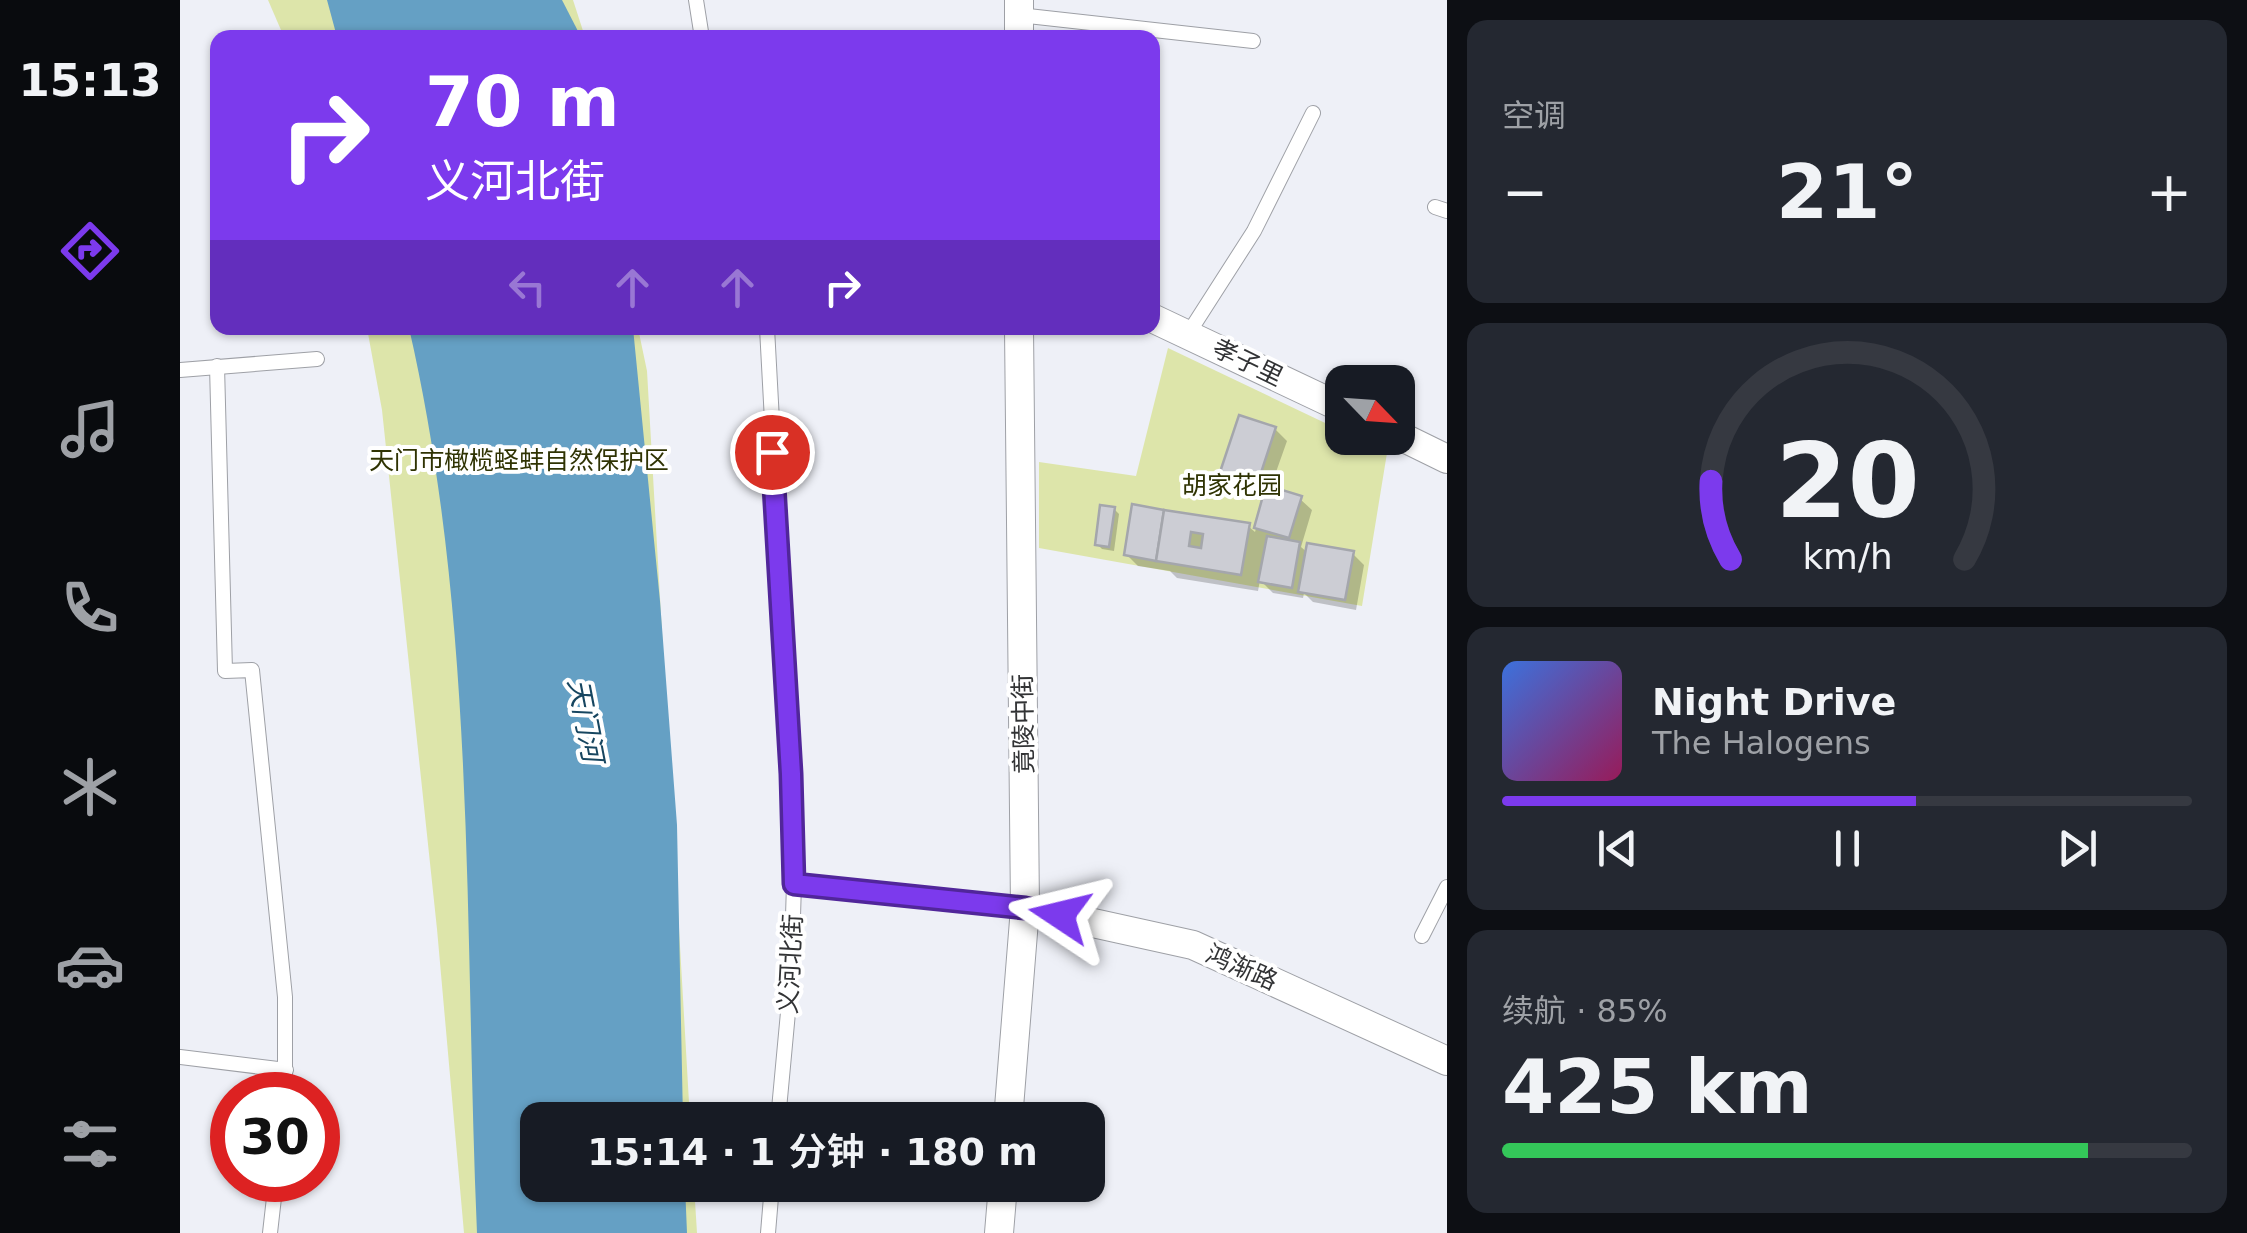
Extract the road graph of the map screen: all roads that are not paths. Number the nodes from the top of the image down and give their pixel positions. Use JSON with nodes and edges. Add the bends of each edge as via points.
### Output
{"nodes":[{"id":1,"x":696,"y":0,"type":"edge"},
{"id":2,"x":1019,"y":17,"type":"edge"},
{"id":3,"x":701,"y":30,"type":"edge"},
{"id":4,"x":1141,"y":30,"type":"edge"},
{"id":5,"x":1160,"y":32,"type":"edge"},
{"id":6,"x":1253,"y":42,"type":"dead end"},
{"id":7,"x":1314,"y":113,"type":"dead end"},
{"id":8,"x":1160,"y":322,"type":"edge"},
{"id":9,"x":1188,"y":334,"type":"junction"},
{"id":10,"x":767,"y":335,"type":"edge"},
{"id":11,"x":1019,"y":335,"type":"edge"},
{"id":12,"x":317,"y":360,"type":"dead end"},
{"id":13,"x":218,"y":366,"type":"junction"},
{"id":14,"x":180,"y":370,"type":"edge"},
{"id":15,"x":1325,"y":400,"type":"edge"},
{"id":16,"x":1415,"y":443,"type":"edge"},
{"id":17,"x":1447,"y":459,"type":"edge"},
{"id":18,"x":794,"y":884,"type":"junction"},
{"id":19,"x":1447,"y":887,"type":"edge"},
{"id":20,"x":1025,"y":908,"type":"junction"},
{"id":21,"x":1422,"y":936,"type":"dead end"},
{"id":22,"x":180,"y":1057,"type":"edge"},
{"id":23,"x":1447,"y":1061,"type":"edge"},
{"id":24,"x":286,"y":1070,"type":"joint"},
{"id":25,"x":780,"y":1102,"type":"edge"},
{"id":26,"x":1009,"y":1102,"type":"edge"},
{"id":27,"x":274,"y":1202,"type":"edge"},
{"id":28,"x":771,"y":1202,"type":"edge"},
{"id":29,"x":1002,"y":1202,"type":"edge"},
{"id":30,"x":270,"y":1233,"type":"edge"},
{"id":31,"x":768,"y":1233,"type":"edge"},
{"id":32,"x":999,"y":1233,"type":"edge"}],
"edges":[{"from":1,"to":3,"type":"lane"},
{"from":2,"to":4,"type":"lane"},
{"from":5,"to":6,"type":"lane"},
{"from":7,"to":9,"type":"lane","via":[[1254,231]]},
{"from":8,"to":9,"type":"street","name":"孝子里"},
{"from":9,"to":15,"type":"street","name":"孝子里"},
{"from":10,"to":18,"type":"lane","name":"义河北街"},
{"from":11,"to":20,"type":"street","name":"竟陵中街"},
{"from":12,"to":13,"type":"lane"},
{"from":13,"to":14,"type":"lane"},
{"from":13,"to":24,"type":"lane","via":[[225,671],[252,670]]},
{"from":16,"to":17,"type":"street"},
{"from":18,"to":20,"type":"lane"},
{"from":18,"to":25,"type":"lane","name":"义河北街"},
{"from":19,"to":21,"type":"lane"},
{"from":20,"to":23,"type":"street","name":"鸿渐路","via":[[1193,945]]},
{"from":20,"to":26,"type":"street","name":"竟陵中街"},
{"from":22,"to":24,"type":"lane"},
{"from":27,"to":30,"type":"lane"},
{"from":28,"to":31,"type":"lane"},
{"from":29,"to":32,"type":"street"}]}
